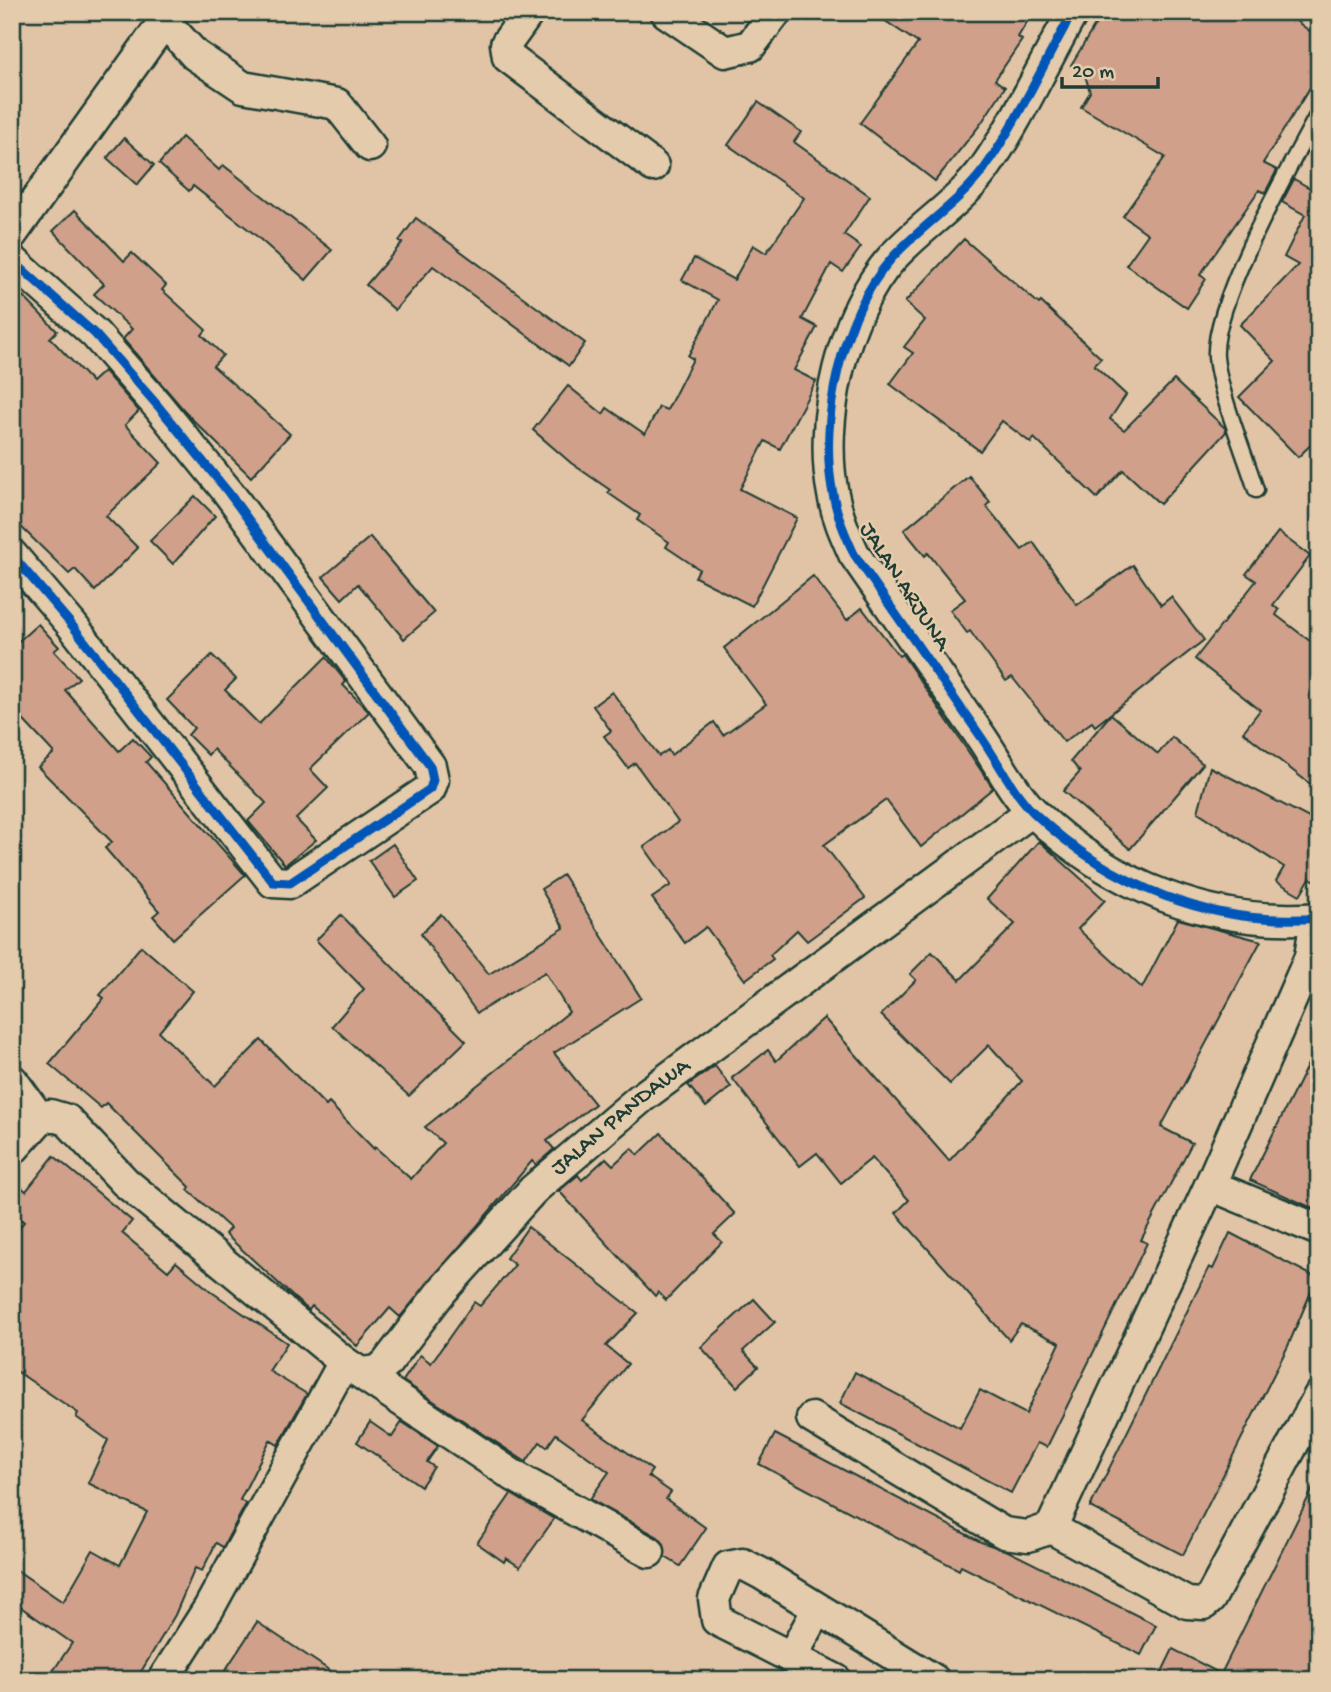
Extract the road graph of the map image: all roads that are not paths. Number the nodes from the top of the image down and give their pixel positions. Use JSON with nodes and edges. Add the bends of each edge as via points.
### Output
{"nodes":[{"id":1,"x":529,"y":12,"type":"edge"},
{"id":2,"x":666,"y":12,"type":"edge"},
{"id":3,"x":776,"y":12,"type":"edge"},
{"id":4,"x":1073,"y":12,"type":"edge"},
{"id":5,"x":167,"y":17,"type":"edge"},
{"id":6,"x":1319,"y":112,"type":"edge"},
{"id":7,"x":370,"y":146,"type":"dead end"},
{"id":8,"x":653,"y":166,"type":"dead end"},
{"id":9,"x":14,"y":227,"type":"edge"},
{"id":10,"x":12,"y":260,"type":"edge"},
{"id":11,"x":1256,"y":490,"type":"dead end"},
{"id":12,"x":12,"y":555,"type":"edge"},
{"id":13,"x":1032,"y":811,"type":"junction"},
{"id":14,"x":1317,"y":918,"type":"edge"},
{"id":15,"x":12,"y":1080,"type":"edge"},
{"id":16,"x":40,"y":1119,"type":"junction"},
{"id":17,"x":12,"y":1150,"type":"edge"},
{"id":18,"x":1210,"y":1185,"type":"junction"},
{"id":19,"x":1319,"y":1230,"type":"edge"},
{"id":20,"x":353,"y":1368,"type":"junction"},
{"id":21,"x":1319,"y":1396,"type":"edge"},
{"id":22,"x":812,"y":1418,"type":"dead end"},
{"id":23,"x":1051,"y":1528,"type":"junction"},
{"id":24,"x":649,"y":1552,"type":"dead end"},
{"id":25,"x":818,"y":1609,"type":"junction"},
{"id":26,"x":791,"y":1658,"type":"junction"},
{"id":27,"x":163,"y":1680,"type":"edge"},
{"id":28,"x":836,"y":1680,"type":"edge"},
{"id":29,"x":934,"y":1680,"type":"edge"}],
"edges":[{"from":1,"to":8,"type":"street","via":[[506,44],[508,57]]},
{"from":2,"to":3,"type":"street","via":[[725,52],[750,46]]},
{"from":4,"to":13,"type":"street","name":"JALAN ARJUNA","via":[[984,169],[962,196],[891,259],[873,283],[840,359],[832,422],[832,491],[839,522],[854,554]]},
{"from":5,"to":7,"type":"street","via":[[195,55],[243,87],[337,104]]},
{"from":5,"to":9,"type":"street"},
{"from":6,"to":11,"type":"lane","via":[[1280,186],[1218,327],[1218,368]]},
{"from":10,"to":12,"type":"street","via":[[94,334],[228,492],[430,766],[430,789],[290,883],[273,882]]},
{"from":13,"to":14,"type":"street","via":[[1091,857],[1155,893],[1236,917]]},
{"from":13,"to":20,"type":"street","name":"JALAN PANDAWA","via":[[641,1098],[533,1190],[441,1292],[386,1364],[378,1371]]},
{"from":14,"to":18,"type":"street","via":[[1310,957]]},
{"from":15,"to":16,"type":"street"},
{"from":16,"to":17,"type":"street"},
{"from":16,"to":20,"type":"street","via":[[50,1115],[67,1120],[125,1182]]},
{"from":18,"to":19,"type":"street"},
{"from":18,"to":23,"type":"street"},
{"from":20,"to":24,"type":"street","via":[[514,1476]]},
{"from":20,"to":27,"type":"street"},
{"from":21,"to":23,"type":"street","via":[[1204,1604],[1186,1603]]},
{"from":22,"to":23,"type":"street","via":[[1004,1533],[1028,1536]]},
{"from":25,"to":26,"type":"street"},
{"from":25,"to":26,"type":"street","via":[[743,1564],[728,1567],[723,1574],[713,1599],[717,1620]]},
{"from":25,"to":29,"type":"street"},
{"from":26,"to":28,"type":"street"}]}
